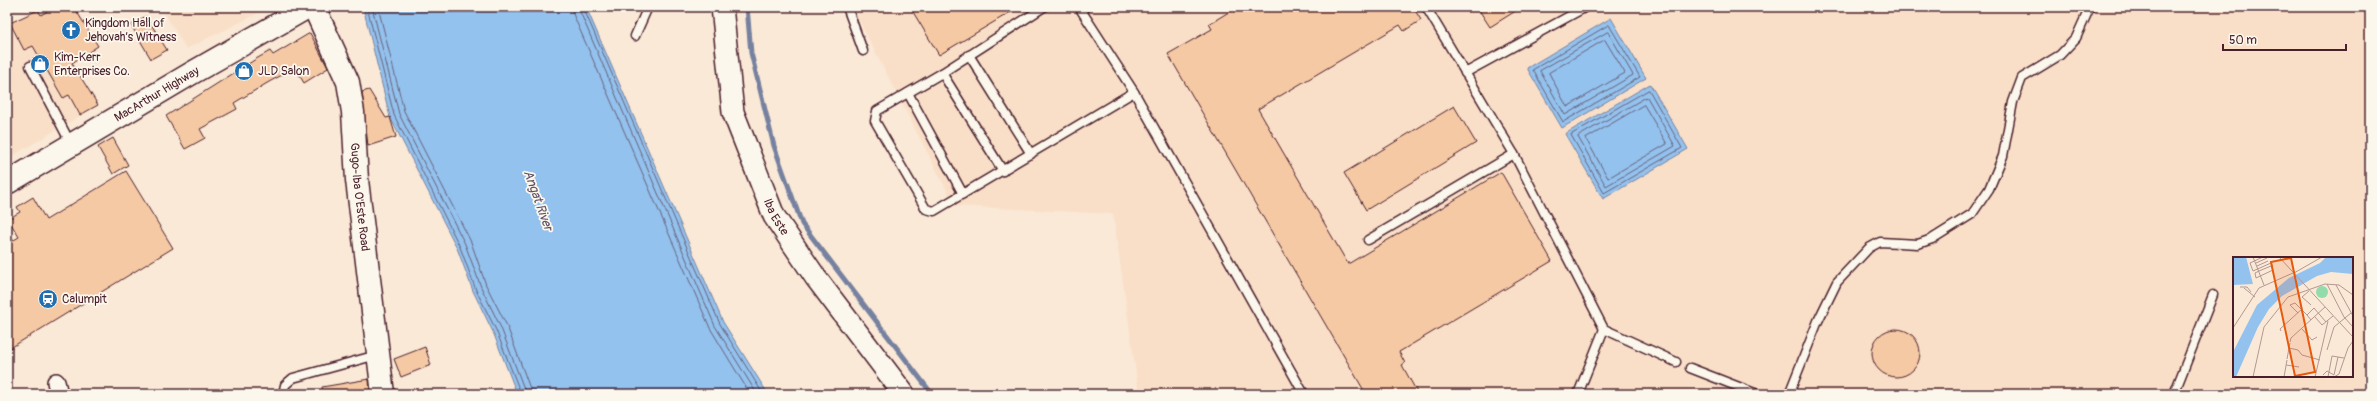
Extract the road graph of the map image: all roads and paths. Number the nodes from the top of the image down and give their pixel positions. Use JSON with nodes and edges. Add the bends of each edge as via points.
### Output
{"nodes":[{"id":1,"x":308,"y":7,"type":"edge"},
{"id":2,"x":314,"y":7,"type":"edge"},
{"id":3,"x":648,"y":7,"type":"edge"},
{"id":4,"x":722,"y":7,"type":"edge"},
{"id":5,"x":847,"y":7,"type":"edge"},
{"id":6,"x":1044,"y":7,"type":"edge"},
{"id":7,"x":1079,"y":7,"type":"edge"},
{"id":8,"x":1426,"y":7,"type":"edge"},
{"id":9,"x":1586,"y":7,"type":"edge"},
{"id":10,"x":2090,"y":7,"type":"edge"},
{"id":11,"x":635,"y":36,"type":"dead end"},
{"id":12,"x":863,"y":51,"type":"dead end"},
{"id":13,"x":969,"y":55,"type":"junction"},
{"id":14,"x":30,"y":66,"type":"dead end"},
{"id":15,"x":942,"y":73,"type":"junction"},
{"id":16,"x":1465,"y":73,"type":"junction"},
{"id":17,"x":1134,"y":92,"type":"junction"},
{"id":18,"x":908,"y":93,"type":"junction"},
{"id":19,"x":71,"y":145,"type":"junction"},
{"id":20,"x":1031,"y":154,"type":"junction"},
{"id":21,"x":1514,"y":154,"type":"junction"},
{"id":22,"x":1003,"y":170,"type":"junction"},
{"id":23,"x":7,"y":183,"type":"edge"},
{"id":24,"x":963,"y":194,"type":"junction"},
{"id":25,"x":1368,"y":240,"type":"dead end"},
{"id":26,"x":2213,"y":295,"type":"dead end"},
{"id":27,"x":1604,"y":329,"type":"junction"},
{"id":28,"x":379,"y":355,"type":"junction"},
{"id":29,"x":1676,"y":362,"type":"dead end"},
{"id":30,"x":1690,"y":368,"type":"dead end"},
{"id":31,"x":283,"y":394,"type":"edge"},
{"id":32,"x":383,"y":394,"type":"edge"},
{"id":33,"x":904,"y":394,"type":"edge"},
{"id":34,"x":1304,"y":394,"type":"edge"},
{"id":35,"x":1578,"y":394,"type":"edge"},
{"id":36,"x":1757,"y":394,"type":"edge"},
{"id":37,"x":1789,"y":394,"type":"edge"},
{"id":38,"x":2174,"y":394,"type":"edge"}],
"edges":[{"from":1,"to":19,"type":"main road","name":"MacArthur Highway"},
{"from":2,"to":28,"type":"main road","name":"Gugo-Iba O'Este Road","via":[[348,82]]},
{"from":3,"to":11,"type":"lane"},
{"from":4,"to":33,"type":"street","name":"Iba Este","via":[[732,112],[774,216],[816,278]]},
{"from":5,"to":12,"type":"lane"},
{"from":6,"to":13,"type":"lane"},
{"from":7,"to":17,"type":"lane"},
{"from":8,"to":16,"type":"lane"},
{"from":9,"to":16,"type":"lane"},
{"from":10,"to":37,"type":"lane","via":[[2076,38],[2060,55],[2022,78],[2013,102],[2003,156],[1988,190],[1972,214],[1932,239],[1918,244],[1880,242],[1869,248],[1837,282]]},
{"from":13,"to":15,"type":"lane"},
{"from":13,"to":20,"type":"lane"},
{"from":14,"to":19,"type":"lane"},
{"from":15,"to":18,"type":"lane"},
{"from":15,"to":22,"type":"lane"},
{"from":16,"to":21,"type":"lane"},
{"from":17,"to":20,"type":"lane"},
{"from":17,"to":34,"type":"lane"},
{"from":18,"to":24,"type":"lane"},
{"from":18,"to":24,"type":"lane","via":[[877,111],[875,121],[926,208],[934,210]]},
{"from":19,"to":23,"type":"main road","name":"MacArthur Highway"},
{"from":20,"to":22,"type":"lane"},
{"from":21,"to":25,"type":"lane"},
{"from":21,"to":27,"type":"lane"},
{"from":22,"to":24,"type":"lane"},
{"from":26,"to":38,"type":"lane"},
{"from":27,"to":29,"type":"lane"},
{"from":27,"to":35,"type":"lane"},
{"from":28,"to":31,"type":"lane","via":[[293,378],[285,385]]},
{"from":28,"to":32,"type":"main road","name":"Gugo-Iba O'Este Road"},
{"from":30,"to":36,"type":"lane"}]}
